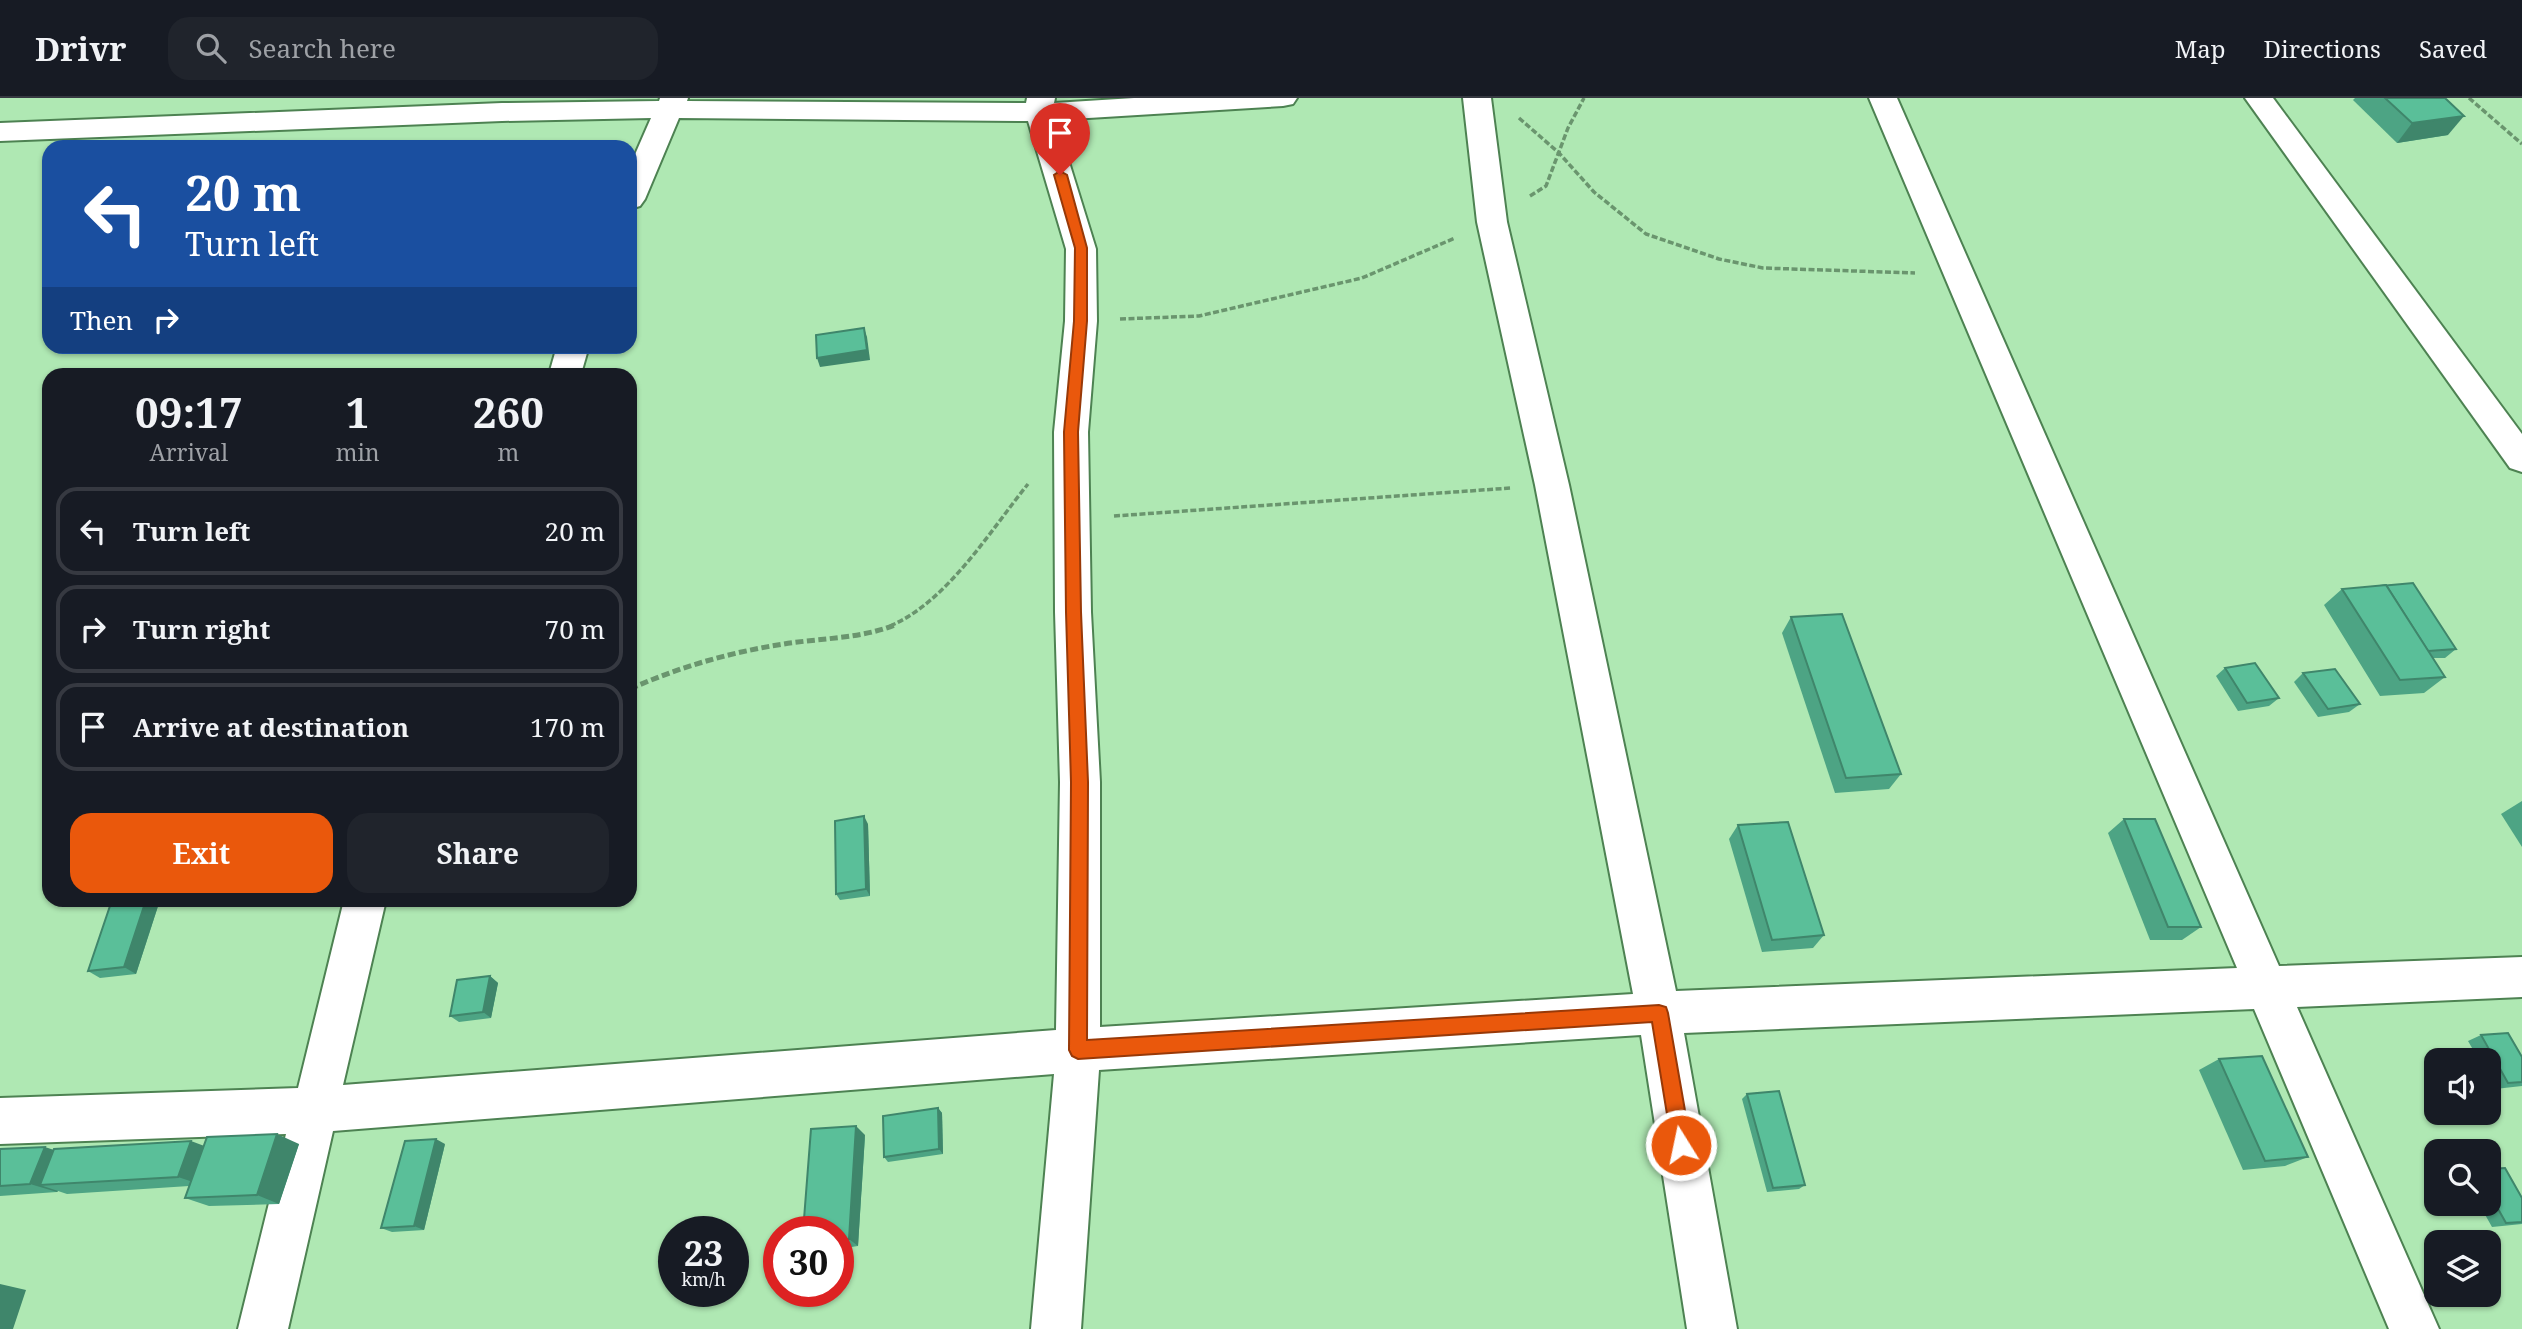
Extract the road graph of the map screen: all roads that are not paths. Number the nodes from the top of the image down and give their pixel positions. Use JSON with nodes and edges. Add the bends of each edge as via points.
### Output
{"nodes":[{"id":1,"x":227,"y":98,"type":"edge"},
{"id":2,"x":464,"y":98,"type":"edge"},
{"id":3,"x":1283,"y":98,"type":"edge"},
{"id":4,"x":1477,"y":98,"type":"edge"},
{"id":5,"x":1883,"y":98,"type":"edge"},
{"id":6,"x":2259,"y":98,"type":"edge"},
{"id":7,"x":672,"y":104,"type":"edge"},
{"id":8,"x":1040,"y":105,"type":"edge"},
{"id":9,"x":502,"y":112,"type":"junction"},
{"id":10,"x":208,"y":125,"type":"junction"},
{"id":11,"x":0,"y":132,"type":"edge"},
{"id":12,"x":637,"y":183,"type":"edge"},
{"id":13,"x":2522,"y":459,"type":"edge"},
{"id":14,"x":363,"y":907,"type":"edge"},
{"id":15,"x":2522,"y":977,"type":"edge"},
{"id":16,"x":2267,"y":986,"type":"junction"},
{"id":17,"x":1659,"y":1013,"type":"junction"},
{"id":18,"x":1078,"y":1050,"type":"junction"},
{"id":19,"x":316,"y":1110,"type":"junction"},
{"id":20,"x":0,"y":1121,"type":"edge"},
{"id":21,"x":263,"y":1329,"type":"edge"},
{"id":22,"x":1056,"y":1329,"type":"edge"},
{"id":23,"x":1712,"y":1329,"type":"edge"},
{"id":24,"x":2414,"y":1329,"type":"edge"}],
"edges":[{"from":1,"to":10,"type":"street"},
{"from":2,"to":9,"type":"street"},
{"from":3,"to":8,"type":"street"},
{"from":4,"to":17,"type":"street","via":[[1492,222],[1552,485]]},
{"from":5,"to":16,"type":"street"},
{"from":6,"to":13,"type":"street"},
{"from":7,"to":8,"type":"street"},
{"from":7,"to":9,"type":"street"},
{"from":7,"to":12,"type":"street"},
{"from":8,"to":18,"type":"street","via":[[1081,248],[1081,321],[1071,432],[1080,782]]},
{"from":9,"to":10,"type":"street"},
{"from":10,"to":11,"type":"street"},
{"from":14,"to":19,"type":"street"},
{"from":15,"to":16,"type":"street"},
{"from":16,"to":17,"type":"street"},
{"from":16,"to":24,"type":"street"},
{"from":17,"to":18,"type":"street"},
{"from":17,"to":23,"type":"street"},
{"from":18,"to":19,"type":"street"},
{"from":18,"to":22,"type":"street"},
{"from":19,"to":20,"type":"street"},
{"from":19,"to":21,"type":"street"}]}
